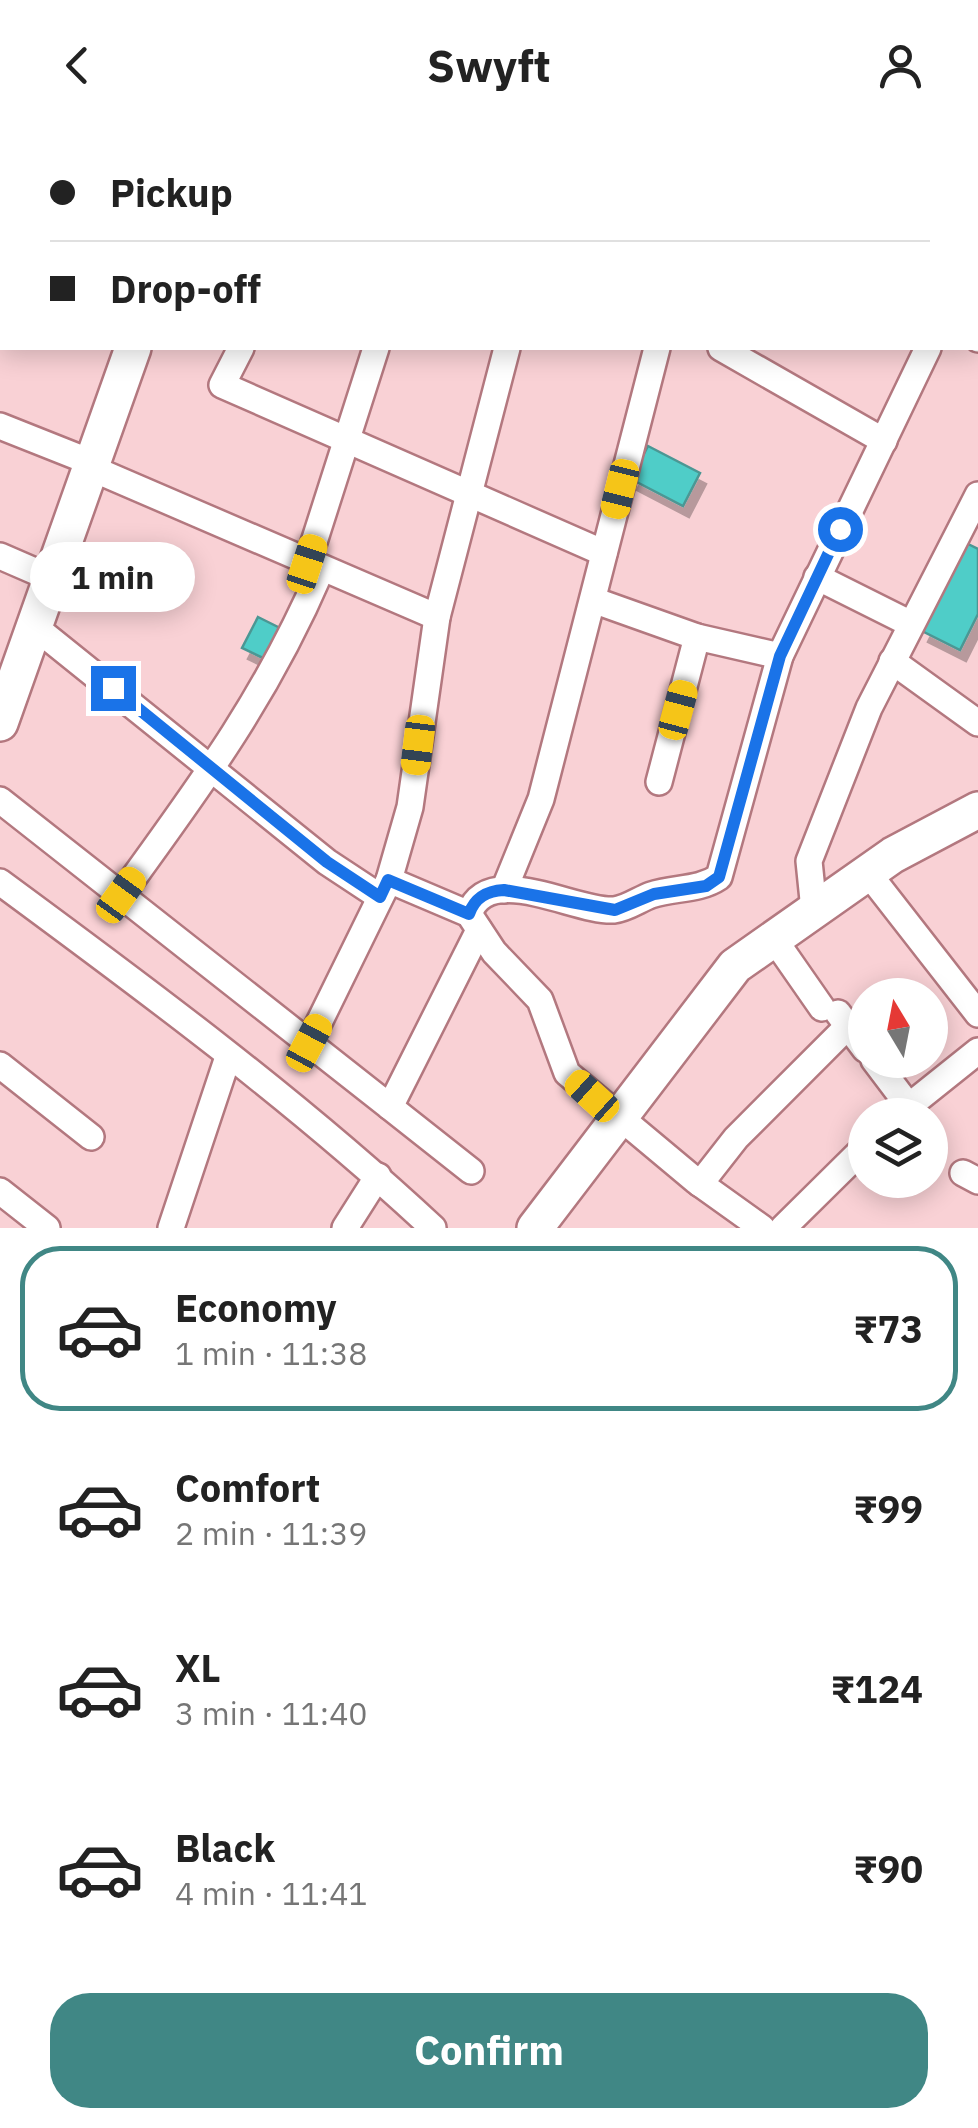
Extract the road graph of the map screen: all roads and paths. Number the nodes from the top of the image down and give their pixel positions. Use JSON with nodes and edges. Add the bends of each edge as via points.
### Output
{"nodes":[{"id":1,"x":132,"y":350,"type":"edge"},
{"id":2,"x":239,"y":350,"type":"edge"},
{"id":3,"x":375,"y":350,"type":"edge"},
{"id":4,"x":507,"y":350,"type":"edge"},
{"id":5,"x":655,"y":350,"type":"edge"},
{"id":6,"x":724,"y":350,"type":"edge"},
{"id":7,"x":927,"y":350,"type":"edge"},
{"id":8,"x":0,"y":426,"type":"edge"},
{"id":9,"x":346,"y":440,"type":"junction"},
{"id":10,"x":884,"y":441,"type":"junction"},
{"id":11,"x":92,"y":465,"type":"junction"},
{"id":12,"x":467,"y":494,"type":"junction"},
{"id":13,"x":978,"y":494,"type":"edge"},
{"id":14,"x":604,"y":553,"type":"junction"},
{"id":15,"x":0,"y":556,"type":"edge"},
{"id":16,"x":314,"y":567,"type":"junction"},
{"id":17,"x":817,"y":577,"type":"junction"},
{"id":18,"x":52,"y":579,"type":"junction"},
{"id":19,"x":592,"y":600,"type":"junction"},
{"id":20,"x":437,"y":617,"type":"junction"},
{"id":21,"x":911,"y":624,"type":"junction"},
{"id":22,"x":36,"y":627,"type":"junction"},
{"id":23,"x":697,"y":637,"type":"junction"},
{"id":24,"x":780,"y":656,"type":"junction"},
{"id":25,"x":892,"y":661,"type":"junction"},
{"id":26,"x":0,"y":723,"type":"edge"},
{"id":27,"x":978,"y":723,"type":"edge"},
{"id":28,"x":214,"y":768,"type":"junction"},
{"id":29,"x":659,"y":782,"type":"dead end"},
{"id":30,"x":0,"y":800,"type":"edge"},
{"id":31,"x":978,"y":810,"type":"edge"},
{"id":32,"x":868,"y":873,"type":"junction"},
{"id":33,"x":0,"y":882,"type":"edge"},
{"id":34,"x":384,"y":889,"type":"junction"},
{"id":35,"x":504,"y":890,"type":"junction"},
{"id":36,"x":121,"y":895,"type":"junction"},
{"id":37,"x":814,"y":910,"type":"junction"},
{"id":38,"x":474,"y":922,"type":"junction"},
{"id":39,"x":774,"y":938,"type":"junction"},
{"id":40,"x":978,"y":1014,"type":"edge"},
{"id":41,"x":848,"y":1026,"type":"joint"},
{"id":42,"x":309,"y":1043,"type":"junction"},
{"id":43,"x":978,"y":1051,"type":"edge"},
{"id":44,"x":228,"y":1057,"type":"junction"},
{"id":45,"x":0,"y":1065,"type":"edge"},
{"id":46,"x":918,"y":1098,"type":"edge"},
{"id":47,"x":390,"y":1107,"type":"junction"},
{"id":48,"x":618,"y":1119,"type":"junction"},
{"id":49,"x":91,"y":1137,"type":"dead end"},
{"id":50,"x":848,"y":1164,"type":"edge"},
{"id":51,"x":472,"y":1172,"type":"dead end"},
{"id":52,"x":378,"y":1176,"type":"junction"},
{"id":53,"x":700,"y":1184,"type":"junction"},
{"id":54,"x":0,"y":1191,"type":"edge"},
{"id":55,"x":47,"y":1228,"type":"edge"},
{"id":56,"x":171,"y":1228,"type":"edge"},
{"id":57,"x":344,"y":1228,"type":"edge"},
{"id":58,"x":433,"y":1228,"type":"edge"},
{"id":59,"x":535,"y":1228,"type":"edge"},
{"id":60,"x":762,"y":1228,"type":"edge"},
{"id":61,"x":783,"y":1228,"type":"edge"}],
"edges":[{"from":1,"to":11,"type":"street"},
{"from":2,"to":9,"type":"street","via":[[222,384]]},
{"from":3,"to":9,"type":"street"},
{"from":4,"to":12,"type":"street"},
{"from":5,"to":14,"type":"street"},
{"from":6,"to":10,"type":"street"},
{"from":7,"to":10,"type":"street"},
{"from":8,"to":11,"type":"street"},
{"from":9,"to":12,"type":"street"},
{"from":9,"to":16,"type":"street"},
{"from":10,"to":17,"type":"street"},
{"from":11,"to":16,"type":"street"},
{"from":11,"to":18,"type":"street"},
{"from":12,"to":14,"type":"street"},
{"from":12,"to":20,"type":"street"},
{"from":13,"to":21,"type":"street"},
{"from":14,"to":19,"type":"street"},
{"from":15,"to":18,"type":"street"},
{"from":16,"to":20,"type":"street"},
{"from":16,"to":28,"type":"street","via":[[286,651]]},
{"from":17,"to":21,"type":"street"},
{"from":17,"to":24,"type":"street"},
{"from":18,"to":22,"type":"street"},
{"from":19,"to":23,"type":"street"},
{"from":19,"to":35,"type":"street","via":[[536,816]]},
{"from":20,"to":34,"type":"street","via":[[410,807]]},
{"from":21,"to":25,"type":"street"},
{"from":22,"to":26,"type":"street"},
{"from":22,"to":28,"type":"street"},
{"from":23,"to":24,"type":"street"},
{"from":23,"to":29,"type":"street"},
{"from":24,"to":35,"type":"street","via":[[719,877],[615,910]]},
{"from":25,"to":27,"type":"street"},
{"from":25,"to":37,"type":"street","via":[[809,861]]},
{"from":28,"to":34,"type":"street","via":[[327,862]]},
{"from":28,"to":36,"type":"street"},
{"from":30,"to":36,"type":"street"},
{"from":31,"to":32,"type":"street"},
{"from":32,"to":37,"type":"street"},
{"from":32,"to":40,"type":"street"},
{"from":33,"to":44,"type":"street"},
{"from":34,"to":38,"type":"street"},
{"from":34,"to":42,"type":"street"},
{"from":35,"to":38,"type":"street","via":[[473,903]]},
{"from":36,"to":42,"type":"street"},
{"from":37,"to":39,"type":"street"},
{"from":38,"to":47,"type":"street"},
{"from":38,"to":48,"type":"street","via":[[540,1000],[566,1073]]},
{"from":39,"to":41,"type":"street"},
{"from":39,"to":48,"type":"street","via":[[735,966]]},
{"from":41,"to":53,"type":"street","via":[[736,1138]]},
{"from":42,"to":47,"type":"street"},
{"from":43,"to":46,"type":"street"},
{"from":44,"to":52,"type":"street"},
{"from":44,"to":56,"type":"street"},
{"from":45,"to":49,"type":"street"},
{"from":47,"to":51,"type":"street"},
{"from":48,"to":53,"type":"street"},
{"from":48,"to":59,"type":"street"},
{"from":50,"to":61,"type":"street"},
{"from":52,"to":57,"type":"street"},
{"from":52,"to":58,"type":"street"},
{"from":53,"to":60,"type":"street"},
{"from":54,"to":55,"type":"street"}]}
